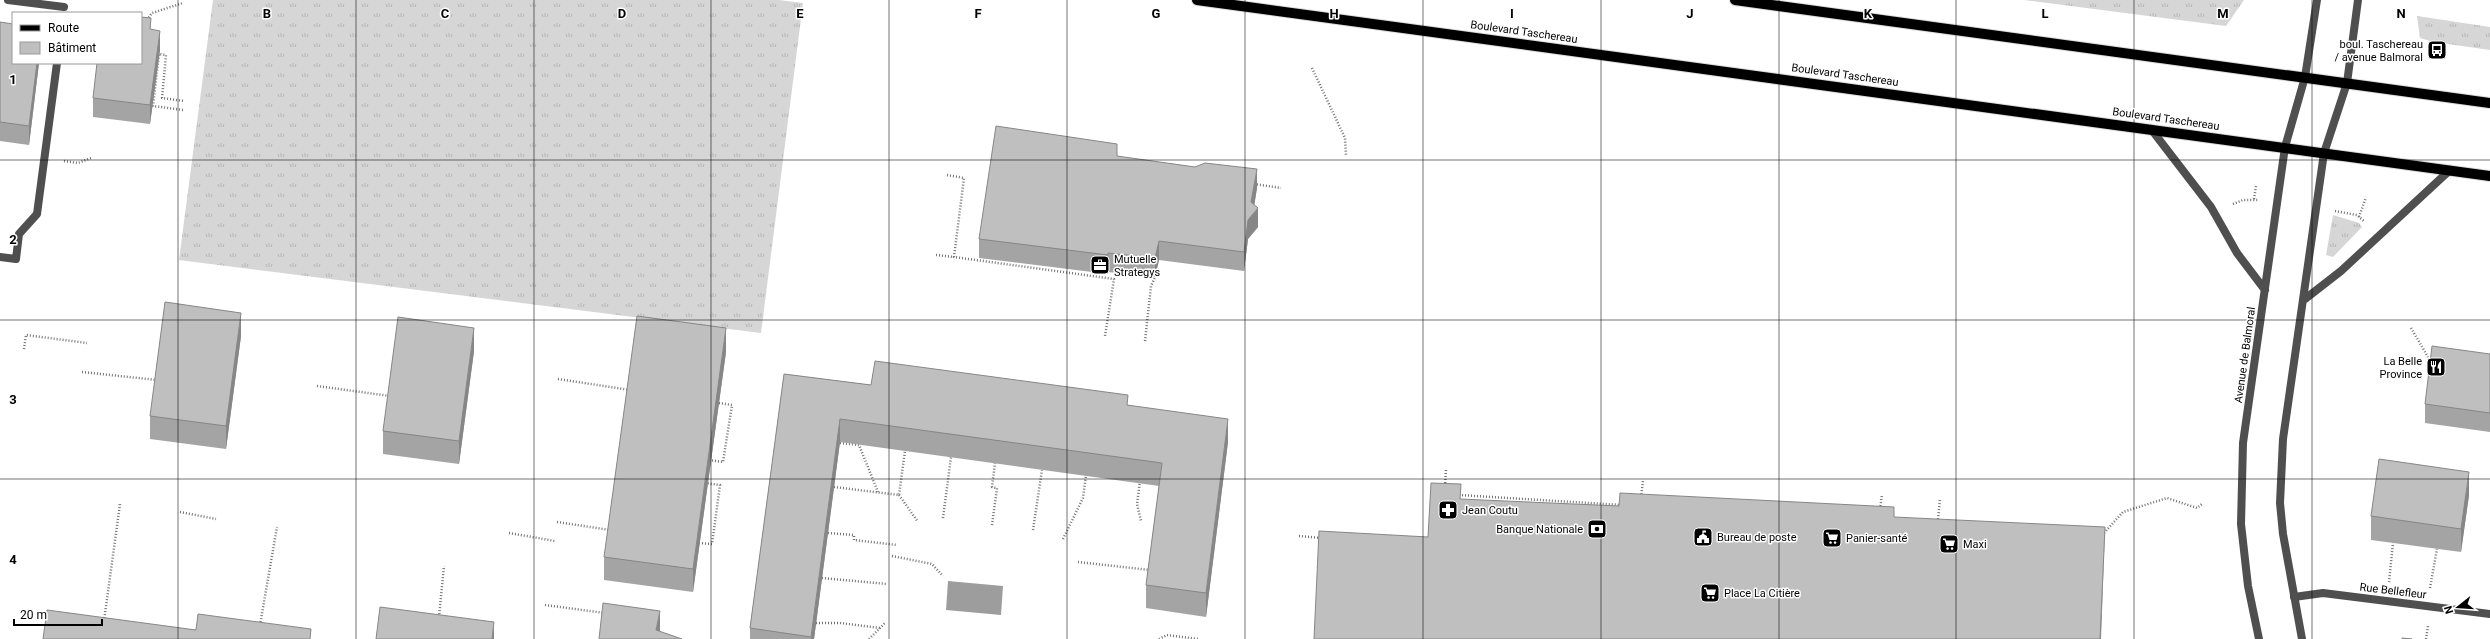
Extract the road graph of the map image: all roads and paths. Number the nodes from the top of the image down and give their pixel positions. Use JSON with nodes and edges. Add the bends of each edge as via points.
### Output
{"nodes":[{"id":1,"x":13,"y":0,"type":"edge"},
{"id":2,"x":1197,"y":0,"type":"edge"},
{"id":3,"x":1735,"y":0,"type":"edge"},
{"id":4,"x":2317,"y":0,"type":"edge"},
{"id":5,"x":2358,"y":0,"type":"edge"},
{"id":6,"x":183,"y":3,"type":"dead end"},
{"id":7,"x":64,"y":7,"type":"edge"},
{"id":8,"x":145,"y":23,"type":"edge"},
{"id":9,"x":57,"y":64,"type":"edge"},
{"id":10,"x":1312,"y":68,"type":"dead end"},
{"id":11,"x":2305,"y":77,"type":"junction"},
{"id":12,"x":2347,"y":83,"type":"junction"},
{"id":13,"x":184,"y":101,"type":"dead end"},
{"id":14,"x":2490,"y":103,"type":"edge"},
{"id":15,"x":183,"y":110,"type":"dead end"},
{"id":16,"x":2151,"y":129,"type":"junction"},
{"id":17,"x":2285,"y":147,"type":"junction"},
{"id":18,"x":2324,"y":153,"type":"junction"},
{"id":19,"x":1346,"y":155,"type":"dead end"},
{"id":20,"x":44,"y":158,"type":"junction"},
{"id":21,"x":91,"y":158,"type":"dead end"},
{"id":22,"x":2450,"y":170,"type":"junction"},
{"id":23,"x":947,"y":176,"type":"dead end"},
{"id":24,"x":2490,"y":176,"type":"edge"},
{"id":25,"x":1250,"y":184,"type":"edge"},
{"id":26,"x":2256,"y":186,"type":"dead end"},
{"id":27,"x":1281,"y":188,"type":"dead end"},
{"id":28,"x":2366,"y":197,"type":"dead end"},
{"id":29,"x":2254,"y":200,"type":"junction"},
{"id":30,"x":2260,"y":200,"type":"dead end"},
{"id":31,"x":2232,"y":205,"type":"dead end"},
{"id":32,"x":2335,"y":211,"type":"dead end"},
{"id":33,"x":2360,"y":217,"type":"junction"},
{"id":34,"x":2366,"y":224,"type":"dead end"},
{"id":35,"x":936,"y":255,"type":"dead end"},
{"id":36,"x":0,"y":257,"type":"edge"},
{"id":37,"x":954,"y":257,"type":"junction"},
{"id":38,"x":1157,"y":270,"type":"edge"},
{"id":39,"x":2265,"y":290,"type":"junction"},
{"id":40,"x":2305,"y":299,"type":"junction"},
{"id":41,"x":2411,"y":328,"type":"dead end"},
{"id":42,"x":1105,"y":336,"type":"dead end"},
{"id":43,"x":1145,"y":341,"type":"dead end"},
{"id":44,"x":87,"y":343,"type":"dead end"},
{"id":45,"x":24,"y":349,"type":"dead end"},
{"id":46,"x":2428,"y":357,"type":"dead end"},
{"id":47,"x":82,"y":372,"type":"dead end"},
{"id":48,"x":558,"y":379,"type":"dead end"},
{"id":49,"x":158,"y":380,"type":"edge"},
{"id":50,"x":317,"y":386,"type":"dead end"},
{"id":51,"x":630,"y":390,"type":"edge"},
{"id":52,"x":391,"y":396,"type":"edge"},
{"id":53,"x":719,"y":402,"type":"edge"},
{"id":54,"x":840,"y":443,"type":"edge"},
{"id":55,"x":905,"y":451,"type":"edge"},
{"id":56,"x":951,"y":457,"type":"edge"},
{"id":57,"x":701,"y":459,"type":"edge"},
{"id":58,"x":995,"y":463,"type":"edge"},
{"id":59,"x":1042,"y":470,"type":"edge"},
{"id":60,"x":1446,"y":470,"type":"dead end"},
{"id":61,"x":1086,"y":475,"type":"edge"},
{"id":62,"x":1141,"y":476,"type":"edge"},
{"id":63,"x":1643,"y":481,"type":"dead end"},
{"id":64,"x":698,"y":482,"type":"edge"},
{"id":65,"x":834,"y":487,"type":"edge"},
{"id":66,"x":1445,"y":488,"type":"edge"},
{"id":67,"x":878,"y":492,"type":"junction"},
{"id":68,"x":899,"y":495,"type":"junction"},
{"id":69,"x":1453,"y":495,"type":"edge"},
{"id":70,"x":1882,"y":495,"type":"dead end"},
{"id":71,"x":1641,"y":499,"type":"edge"},
{"id":72,"x":1940,"y":499,"type":"dead end"},
{"id":73,"x":1596,"y":503,"type":"junction"},
{"id":74,"x":120,"y":504,"type":"dead end"},
{"id":75,"x":2202,"y":504,"type":"dead end"},
{"id":76,"x":1626,"y":505,"type":"edge"},
{"id":77,"x":1595,"y":510,"type":"edge"},
{"id":78,"x":180,"y":512,"type":"dead end"},
{"id":79,"x":1879,"y":517,"type":"edge"},
{"id":80,"x":943,"y":518,"type":"dead end"},
{"id":81,"x":216,"y":519,"type":"dead end"},
{"id":82,"x":1930,"y":519,"type":"edge"},
{"id":83,"x":1938,"y":519,"type":"junction"},
{"id":84,"x":1942,"y":519,"type":"edge"},
{"id":85,"x":1141,"y":521,"type":"dead end"},
{"id":86,"x":557,"y":522,"type":"dead end"},
{"id":87,"x":918,"y":522,"type":"dead end"},
{"id":88,"x":992,"y":525,"type":"dead end"},
{"id":89,"x":277,"y":527,"type":"dead end"},
{"id":90,"x":611,"y":530,"type":"edge"},
{"id":91,"x":1033,"y":530,"type":"dead end"},
{"id":92,"x":509,"y":533,"type":"dead end"},
{"id":93,"x":828,"y":533,"type":"edge"},
{"id":94,"x":2097,"y":533,"type":"edge"},
{"id":95,"x":1299,"y":536,"type":"dead end"},
{"id":96,"x":1323,"y":538,"type":"edge"},
{"id":97,"x":1063,"y":540,"type":"dead end"},
{"id":98,"x":554,"y":541,"type":"dead end"},
{"id":99,"x":700,"y":543,"type":"edge"},
{"id":100,"x":2393,"y":543,"type":"edge"},
{"id":101,"x":897,"y":545,"type":"dead end"},
{"id":102,"x":2436,"y":549,"type":"edge"},
{"id":103,"x":892,"y":556,"type":"dead end"},
{"id":104,"x":1078,"y":562,"type":"dead end"},
{"id":105,"x":444,"y":566,"type":"dead end"},
{"id":106,"x":1151,"y":570,"type":"edge"},
{"id":107,"x":943,"y":576,"type":"dead end"},
{"id":108,"x":822,"y":578,"type":"edge"},
{"id":109,"x":887,"y":584,"type":"dead end"},
{"id":110,"x":2294,"y":597,"type":"junction"},
{"id":111,"x":2386,"y":601,"type":"junction"},
{"id":112,"x":545,"y":604,"type":"dead end"},
{"id":113,"x":2428,"y":606,"type":"junction"},
{"id":114,"x":613,"y":614,"type":"edge"},
{"id":115,"x":2490,"y":614,"type":"edge"},
{"id":116,"x":104,"y":623,"type":"edge"},
{"id":117,"x":816,"y":623,"type":"edge"},
{"id":118,"x":885,"y":623,"type":"dead end"},
{"id":119,"x":438,"y":624,"type":"edge"},
{"id":120,"x":880,"y":628,"type":"junction"},
{"id":121,"x":259,"y":632,"type":"edge"},
{"id":122,"x":869,"y":639,"type":"edge"},
{"id":123,"x":1159,"y":639,"type":"edge"},
{"id":124,"x":1198,"y":639,"type":"edge"},
{"id":125,"x":2259,"y":639,"type":"edge"},
{"id":126,"x":2302,"y":639,"type":"edge"}],
"edges":[{"from":1,"to":7,"type":"street"},
{"from":2,"to":16,"type":"main road","name":"Boulevard Taschereau"},
{"from":3,"to":11,"type":"main road"},
{"from":4,"to":11,"type":"street","name":"Avenue de Balmoral"},
{"from":5,"to":12,"type":"street"},
{"from":6,"to":8,"type":"path","via":[[152,13]]},
{"from":9,"to":20,"type":"street"},
{"from":10,"to":19,"type":"path","via":[[1345,138]]},
{"from":11,"to":12,"type":"main road"},
{"from":11,"to":17,"type":"street","name":"Avenue de Balmoral"},
{"from":12,"to":14,"type":"main road"},
{"from":12,"to":18,"type":"street"},
{"from":13,"to":15,"type":"path","via":[[162,98],[166,55],[159,54],[152,106]]},
{"from":16,"to":17,"type":"main road","name":"Boulevard Taschereau"},
{"from":16,"to":39,"type":"street","via":[[2211,207],[2237,254]]},
{"from":17,"to":18,"type":"main road","name":"Boulevard Taschereau"},
{"from":17,"to":39,"type":"street","name":"Avenue de Balmoral"},
{"from":18,"to":22,"type":"main road","name":"Boulevard Taschereau"},
{"from":18,"to":40,"type":"street"},
{"from":20,"to":21,"type":"path","via":[[78,163]]},
{"from":20,"to":36,"type":"street","via":[[37,214],[19,234],[16,259]]},
{"from":22,"to":24,"type":"main road","name":"Boulevard Taschereau"},
{"from":22,"to":40,"type":"street","via":[[2341,271]]},
{"from":23,"to":37,"type":"path","via":[[964,178]]},
{"from":25,"to":27,"type":"path"},
{"from":26,"to":29,"type":"path"},
{"from":28,"to":33,"type":"path"},
{"from":29,"to":30,"type":"path"},
{"from":29,"to":31,"type":"path","via":[[2243,200]]},
{"from":32,"to":33,"type":"path"},
{"from":33,"to":34,"type":"path"},
{"from":35,"to":37,"type":"path"},
{"from":37,"to":42,"type":"path","via":[[1108,276],[1114,279]]},
{"from":38,"to":43,"type":"path","via":[[1151,286]]},
{"from":39,"to":125,"type":"street","name":"Avenue de Balmoral","via":[[2244,443],[2241,494],[2248,582]]},
{"from":40,"to":110,"type":"street","via":[[2283,439],[2281,477],[2283,534]]},
{"from":41,"to":46,"type":"path"},
{"from":44,"to":45,"type":"path","via":[[26,335]]},
{"from":47,"to":49,"type":"path"},
{"from":48,"to":51,"type":"path"},
{"from":50,"to":52,"type":"path"},
{"from":53,"to":57,"type":"path","via":[[732,404],[723,462]]},
{"from":54,"to":67,"type":"path","via":[[859,445]]},
{"from":55,"to":68,"type":"path"},
{"from":56,"to":80,"type":"path"},
{"from":58,"to":88,"type":"path","via":[[992,487],[997,488]]},
{"from":59,"to":91,"type":"path"},
{"from":60,"to":66,"type":"path"},
{"from":61,"to":97,"type":"path","via":[[1083,498]]},
{"from":62,"to":85,"type":"path","via":[[1137,504]]},
{"from":63,"to":71,"type":"path"},
{"from":64,"to":99,"type":"path","via":[[720,485],[712,544]]},
{"from":65,"to":67,"type":"path"},
{"from":67,"to":68,"type":"path"},
{"from":68,"to":87,"type":"path"},
{"from":69,"to":73,"type":"path"},
{"from":70,"to":79,"type":"path"},
{"from":72,"to":83,"type":"path"},
{"from":73,"to":76,"type":"path"},
{"from":73,"to":77,"type":"path"},
{"from":74,"to":116,"type":"path"},
{"from":75,"to":94,"type":"path","via":[[2196,508],[2167,498],[2122,512],[2105,533]]},
{"from":78,"to":81,"type":"path"},
{"from":82,"to":83,"type":"path"},
{"from":83,"to":84,"type":"path"},
{"from":86,"to":90,"type":"path"},
{"from":89,"to":121,"type":"path"},
{"from":92,"to":98,"type":"path"},
{"from":93,"to":101,"type":"path","via":[[854,536],[854,540]]},
{"from":95,"to":96,"type":"path"},
{"from":100,"to":111,"type":"path"},
{"from":102,"to":113,"type":"path"},
{"from":103,"to":107,"type":"path","via":[[932,564]]},
{"from":104,"to":106,"type":"path"},
{"from":105,"to":119,"type":"path"},
{"from":108,"to":109,"type":"path"},
{"from":110,"to":111,"type":"street","name":"Rue Bellefleur","via":[[2323,593]]},
{"from":110,"to":126,"type":"street"},
{"from":111,"to":113,"type":"street","name":"Rue Bellefleur"},
{"from":112,"to":114,"type":"path"},
{"from":113,"to":115,"type":"street","name":"Rue Bellefleur"},
{"from":117,"to":120,"type":"path"},
{"from":118,"to":120,"type":"path"},
{"from":120,"to":122,"type":"path"},
{"from":123,"to":124,"type":"path","via":[[1166,635]]}]}
